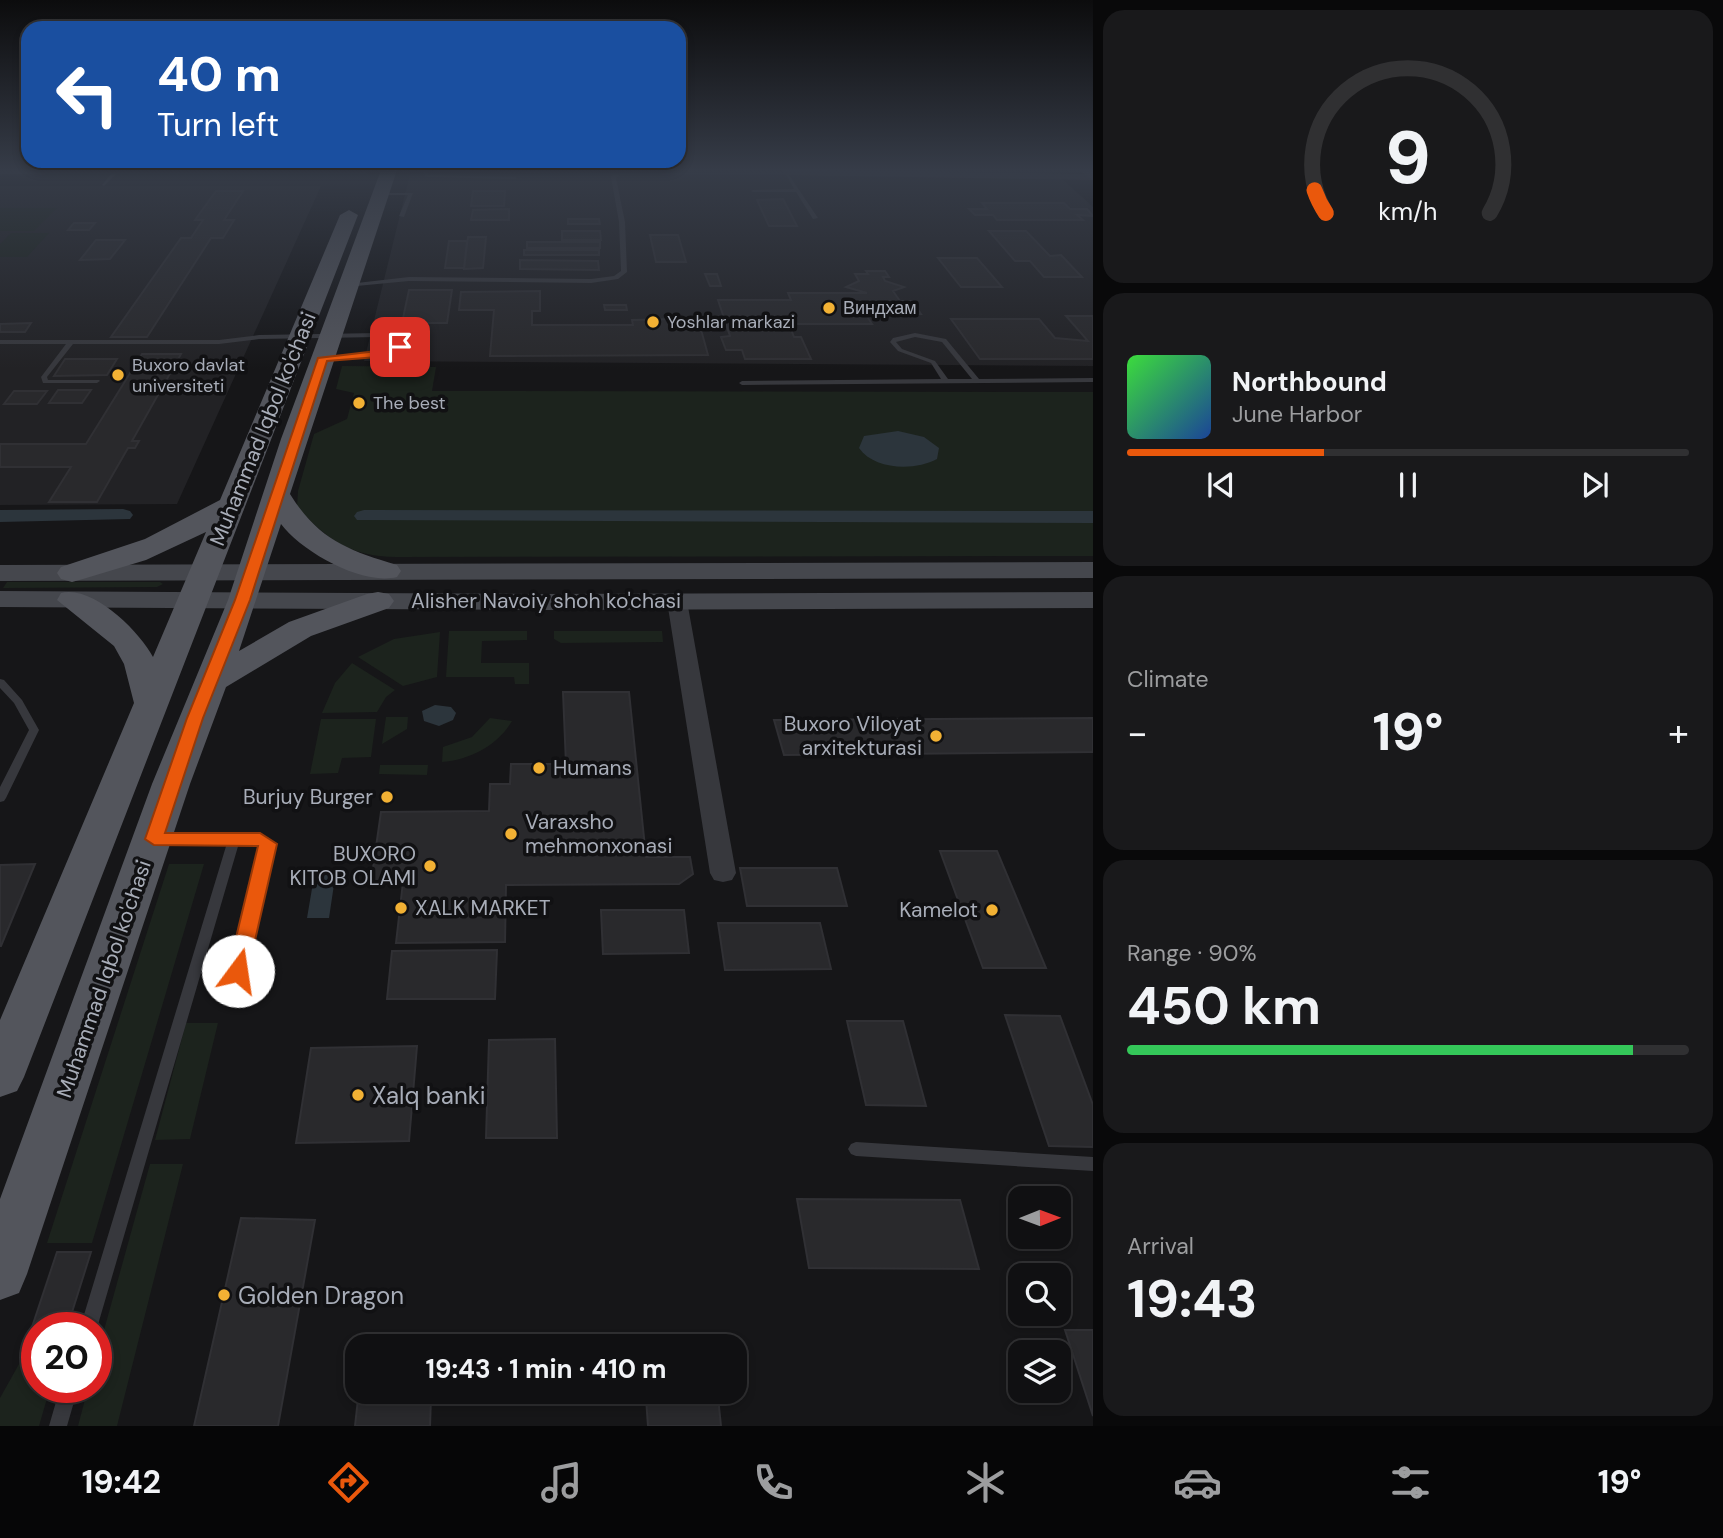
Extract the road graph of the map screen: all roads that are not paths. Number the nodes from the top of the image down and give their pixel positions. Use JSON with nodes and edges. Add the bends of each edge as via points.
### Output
{"nodes":[{"id":1,"x":345,"y":237,"type":"edge"},
{"id":2,"x":366,"y":237,"type":"edge"},
{"id":3,"x":623,"y":237,"type":"edge"},
{"id":4,"x":348,"y":286,"type":"junction"},
{"id":5,"x":300,"y":337,"type":"junction"},
{"id":6,"x":0,"y":342,"type":"edge"},
{"id":7,"x":71,"y":342,"type":"junction"},
{"id":8,"x":326,"y":347,"type":"junction"},
{"id":9,"x":1093,"y":380,"type":"edge"},
{"id":10,"x":946,"y":381,"type":"junction"},
{"id":11,"x":977,"y":381,"type":"junction"},
{"id":12,"x":97,"y":382,"type":"dead end"},
{"id":13,"x":743,"y":383,"type":"dead end"},
{"id":14,"x":278,"y":496,"type":"junction"},
{"id":15,"x":232,"y":503,"type":"junction"},
{"id":16,"x":1093,"y":569,"type":"edge"},
{"id":17,"x":0,"y":573,"type":"edge"},
{"id":18,"x":72,"y":586,"type":"junction"},
{"id":19,"x":197,"y":586,"type":"junction"},
{"id":20,"x":247,"y":586,"type":"junction"},
{"id":21,"x":382,"y":586,"type":"junction"},
{"id":22,"x":0,"y":599,"type":"edge"},
{"id":23,"x":1093,"y":600,"type":"edge"},
{"id":24,"x":677,"y":601,"type":"junction"},
{"id":25,"x":0,"y":682,"type":"edge"},
{"id":26,"x":211,"y":682,"type":"junction"},
{"id":27,"x":150,"y":701,"type":"junction"},
{"id":28,"x":0,"y":798,"type":"edge"},
{"id":29,"x":154,"y":839,"type":"junction"},
{"id":30,"x":234,"y":839,"type":"junction"},
{"id":31,"x":723,"y":873,"type":"dead end"},
{"id":32,"x":232,"y":996,"type":"dead end"},
{"id":33,"x":11,"y":1024,"type":"edge"},
{"id":34,"x":0,"y":1077,"type":"edge"},
{"id":35,"x":856,"y":1149,"type":"dead end"},
{"id":36,"x":1093,"y":1164,"type":"edge"},
{"id":37,"x":0,"y":1274,"type":"edge"},
{"id":38,"x":93,"y":1312,"type":"edge"},
{"id":39,"x":65,"y":1403,"type":"edge"},
{"id":40,"x":58,"y":1426,"type":"edge"}],
"edges":[{"from":1,"to":5,"type":"main road","name":"Muhammad Iqbol ko'chasi"},
{"from":2,"to":4,"type":"main road","name":"Muhammad Iqbol ko'chasi"},
{"from":3,"to":4,"type":"lane","via":[[624,272],[616,278],[403,279]]},
{"from":4,"to":8,"type":"main road","name":"Muhammad Iqbol ko'chasi"},
{"from":5,"to":7,"type":"lane"},
{"from":5,"to":8,"type":"lane"},
{"from":5,"to":15,"type":"main road","name":"Muhammad Iqbol ko'chasi"},
{"from":6,"to":7,"type":"lane"},
{"from":7,"to":12,"type":"lane","via":[[44,377],[45,382]]},
{"from":8,"to":8,"type":"lane","via":[[396,337],[404,343],[390,352]]},
{"from":8,"to":14,"type":"main road","name":"Muhammad Iqbol ko'chasi"},
{"from":9,"to":11,"type":"lane"},
{"from":10,"to":11,"type":"lane"},
{"from":10,"to":11,"type":"lane","via":[[933,362],[900,350],[895,339],[915,335],[944,340]]},
{"from":10,"to":13,"type":"lane"},
{"from":14,"to":20,"type":"main road","name":"Muhammad Iqbol ko'chasi"},
{"from":14,"to":21,"type":"main road","via":[[295,526],[313,542],[351,560]]},
{"from":15,"to":18,"type":"main road","via":[[180,537]]},
{"from":15,"to":19,"type":"main road","name":"Muhammad Iqbol ko'chasi"},
{"from":16,"to":21,"type":"main road","name":"Alisher Navoiy shoh ko'chasi"},
{"from":17,"to":18,"type":"main road","name":"Alisher Navoiy shoh ko'chasi"},
{"from":18,"to":19,"type":"main road","name":"Alisher Navoiy shoh ko'chasi"},
{"from":18,"to":22,"type":"main road","name":"Alisher Navoiy shoh ko'chasi"},
{"from":18,"to":27,"type":"main road","via":[[134,648]]},
{"from":19,"to":20,"type":"main road","name":"Alisher Navoiy shoh ko'chasi"},
{"from":19,"to":27,"type":"main road","name":"Muhammad Iqbol ko'chasi"},
{"from":20,"to":21,"type":"main road","name":"Alisher Navoiy shoh ko'chasi"},
{"from":20,"to":26,"type":"main road","name":"Muhammad Iqbol ko'chasi"},
{"from":21,"to":24,"type":"main road","name":"Alisher Navoiy shoh ko'chasi"},
{"from":21,"to":26,"type":"main road"},
{"from":23,"to":24,"type":"main road","name":"Alisher Navoiy shoh ko'chasi"},
{"from":24,"to":31,"type":"street"},
{"from":25,"to":28,"type":"lane","via":[[34,730]]},
{"from":26,"to":29,"type":"main road","name":"Muhammad Iqbol ko'chasi"},
{"from":27,"to":33,"type":"main road","name":"Muhammad Iqbol ko'chasi"},
{"from":29,"to":30,"type":"lane"},
{"from":29,"to":37,"type":"main road","name":"Muhammad Iqbol ko'chasi"},
{"from":30,"to":32,"type":"lane","via":[[260,839],[268,844],[268,851]]},
{"from":30,"to":38,"type":"lane"},
{"from":33,"to":34,"type":"main road","name":"Muhammad Iqbol ko'chasi"},
{"from":35,"to":36,"type":"lane"},
{"from":39,"to":40,"type":"lane"}]}
